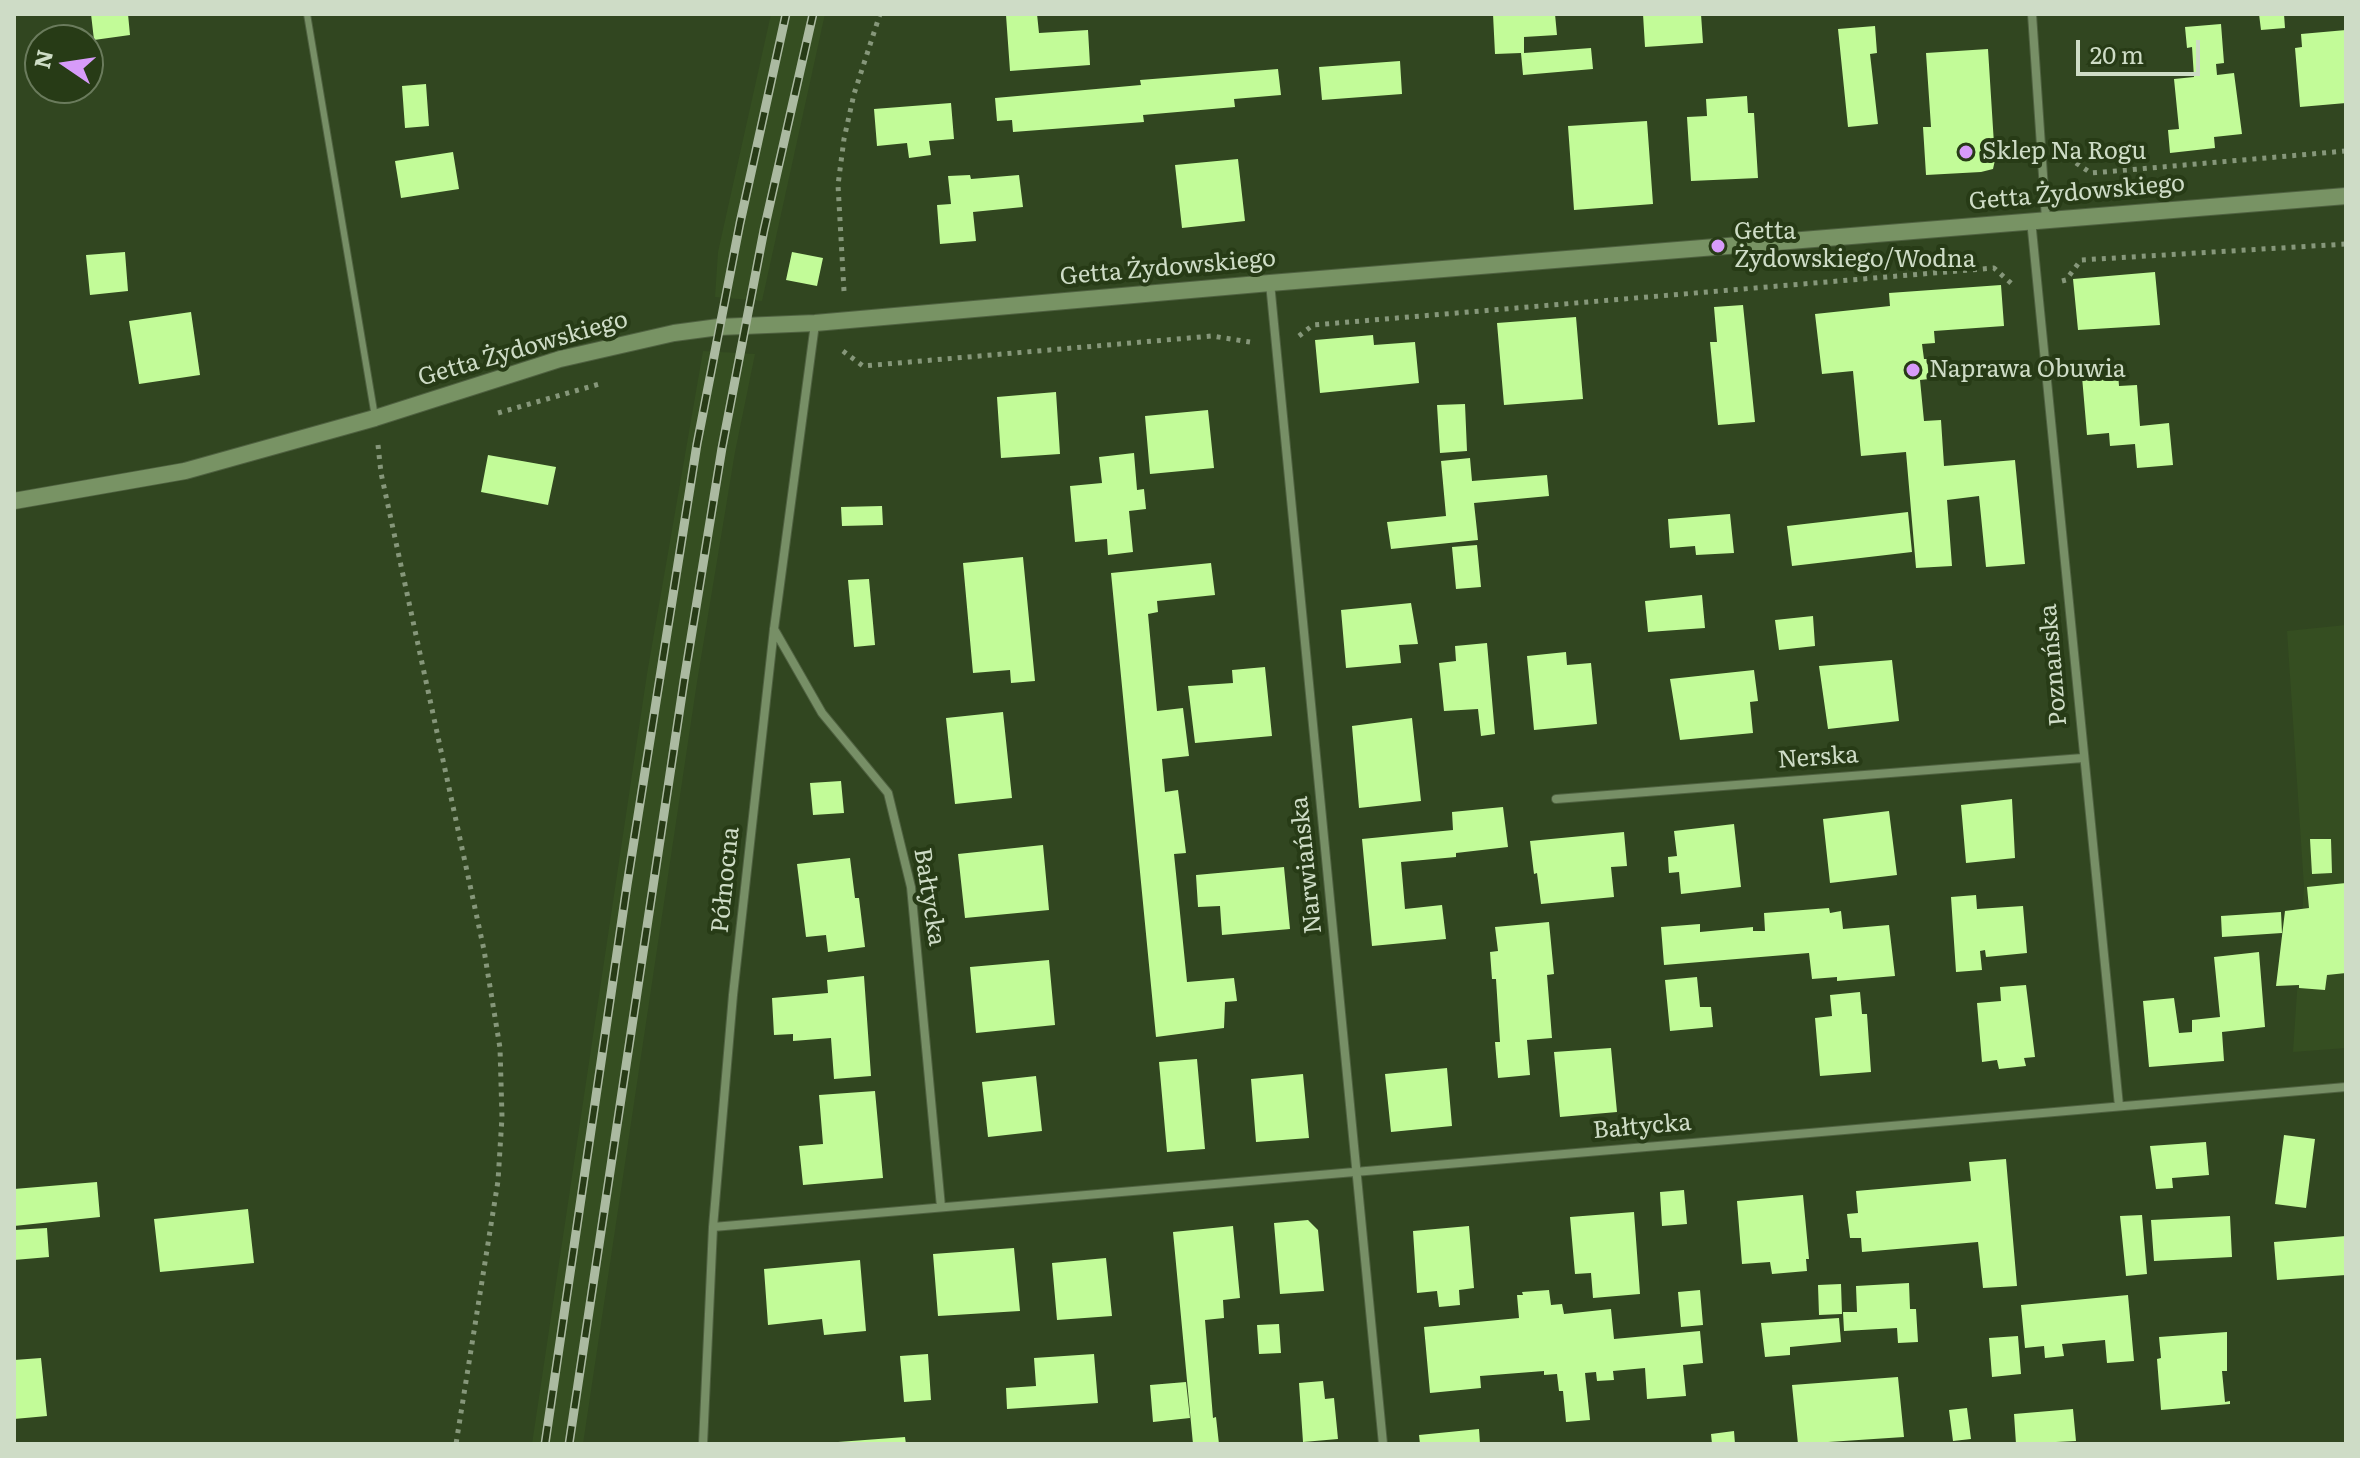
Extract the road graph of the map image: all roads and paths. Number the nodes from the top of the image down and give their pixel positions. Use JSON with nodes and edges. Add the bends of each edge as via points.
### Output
{"nodes":[{"id":1,"x":307,"y":14,"type":"edge"},
{"id":2,"x":880,"y":14,"type":"edge"},
{"id":3,"x":2032,"y":14,"type":"edge"},
{"id":4,"x":2346,"y":151,"type":"edge"},
{"id":5,"x":2076,"y":163,"type":"dead end"},
{"id":6,"x":2346,"y":196,"type":"edge"},
{"id":7,"x":2038,"y":220,"type":"junction"},
{"id":8,"x":2346,"y":244,"type":"edge"},
{"id":9,"x":2066,"y":280,"type":"dead end"},
{"id":10,"x":1270,"y":283,"type":"junction"},
{"id":11,"x":2010,"y":284,"type":"dead end"},
{"id":12,"x":846,"y":320,"type":"junction"},
{"id":13,"x":815,"y":323,"type":"junction"},
{"id":14,"x":1276,"y":342,"type":"junction"},
{"id":15,"x":375,"y":418,"type":"junction"},
{"id":16,"x":14,"y":501,"type":"edge"},
{"id":17,"x":774,"y":629,"type":"junction"},
{"id":18,"x":2083,"y":758,"type":"junction"},
{"id":19,"x":1556,"y":799,"type":"dead end"},
{"id":20,"x":2346,"y":1087,"type":"edge"},
{"id":21,"x":2119,"y":1106,"type":"junction"},
{"id":22,"x":1357,"y":1172,"type":"junction"},
{"id":23,"x":941,"y":1207,"type":"junction"},
{"id":24,"x":713,"y":1227,"type":"junction"},
{"id":25,"x":456,"y":1444,"type":"edge"},
{"id":26,"x":703,"y":1444,"type":"edge"},
{"id":27,"x":1383,"y":1444,"type":"edge"}],
"edges":[{"from":1,"to":15,"type":"lane"},
{"from":2,"to":12,"type":"path","via":[[854,94],[838,185]]},
{"from":3,"to":7,"type":"street","name":"Poznańska"},
{"from":4,"to":5,"type":"path","via":[[2091,173]]},
{"from":6,"to":7,"type":"street","name":"Getta Żydowskiego"},
{"from":7,"to":10,"type":"street","name":"Getta Żydowskiego"},
{"from":7,"to":18,"type":"street","name":"Poznańska"},
{"from":8,"to":9,"type":"path","via":[[2081,260]]},
{"from":10,"to":12,"type":"street","name":"Getta Żydowskiego"},
{"from":10,"to":14,"type":"street","name":"Narwiańska"},
{"from":11,"to":14,"type":"path","via":[[1994,268],[1313,325],[1294,340]]},
{"from":12,"to":13,"type":"street","name":"Getta Żydowskiego"},
{"from":13,"to":14,"type":"path","via":[[863,366],[1212,336]]},
{"from":13,"to":15,"type":"street","name":"Getta Żydowskiego","via":[[719,327],[632,342],[560,359]]},
{"from":13,"to":17,"type":"street","name":"Północna"},
{"from":14,"to":22,"type":"street","name":"Narwiańska"},
{"from":15,"to":16,"type":"street","name":"Getta Żydowskiego","via":[[185,471]]},
{"from":15,"to":25,"type":"path","via":[[381,473],[484,950],[500,1048],[498,1181]]},
{"from":17,"to":23,"type":"street","name":"Bałtycka","via":[[822,713],[888,793],[911,887]]},
{"from":17,"to":24,"type":"street","name":"Północna"},
{"from":18,"to":19,"type":"street","name":"Nerska"},
{"from":18,"to":21,"type":"street","name":"Poznańska"},
{"from":20,"to":21,"type":"street","name":"Bałtycka"},
{"from":21,"to":22,"type":"street","name":"Bałtycka"},
{"from":22,"to":23,"type":"street","name":"Bałtycka"},
{"from":22,"to":27,"type":"street","name":"Narwiańska"},
{"from":23,"to":24,"type":"street","name":"Bałtycka"},
{"from":24,"to":26,"type":"street","name":"Północna"}]}
